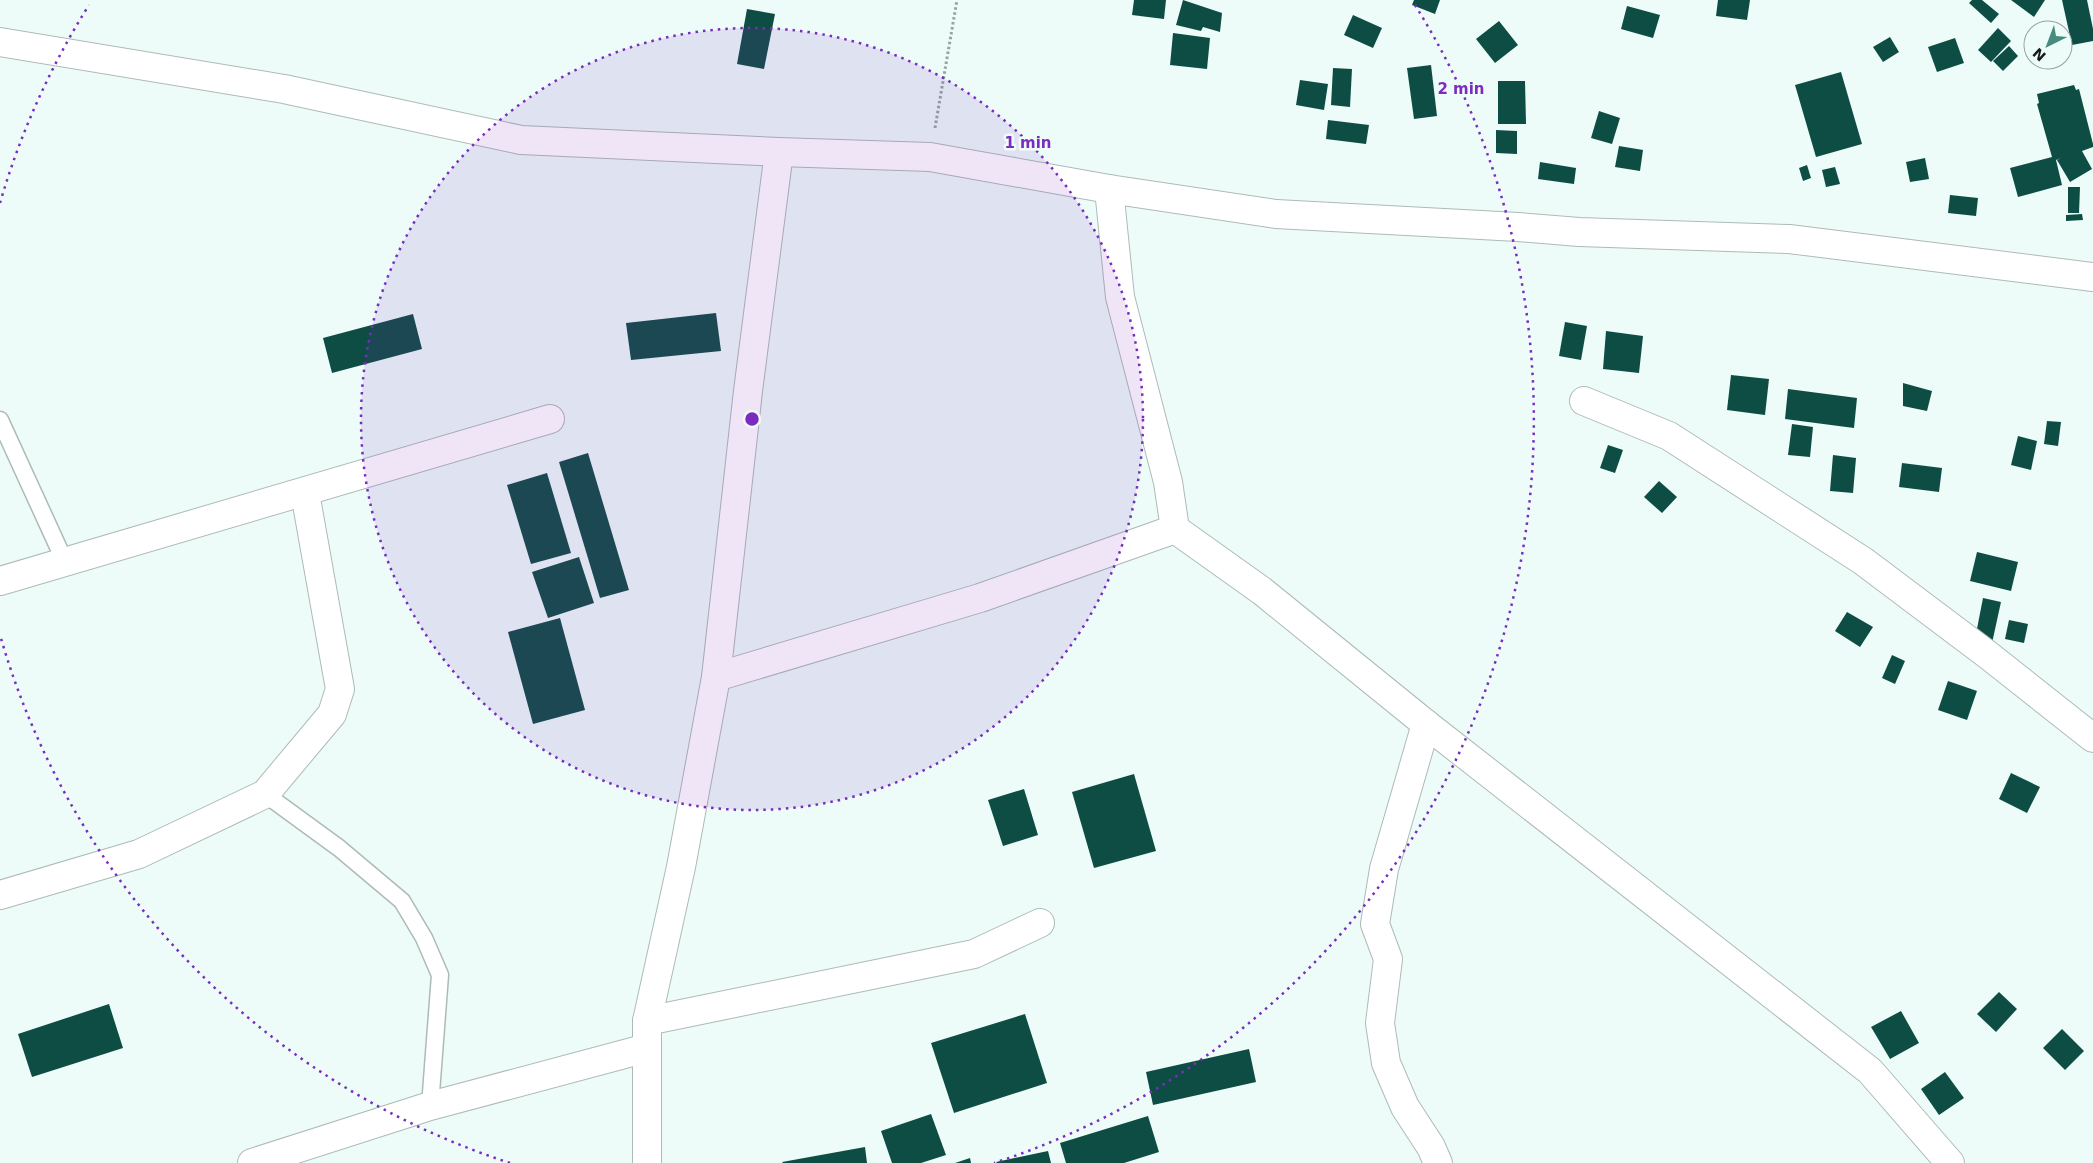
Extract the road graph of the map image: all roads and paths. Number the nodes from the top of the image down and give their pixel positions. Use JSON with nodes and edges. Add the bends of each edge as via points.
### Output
{"nodes":[{"id":1,"x":957,"y":0,"type":"edge"},
{"id":2,"x":0,"y":42,"type":"edge"},
{"id":3,"x":779,"y":152,"type":"junction"},
{"id":4,"x":930,"y":157,"type":"junction"},
{"id":5,"x":1110,"y":189,"type":"junction"},
{"id":6,"x":2093,"y":277,"type":"edge"},
{"id":7,"x":1584,"y":401,"type":"dead end"},
{"id":8,"x":550,"y":419,"type":"dead end"},
{"id":9,"x":0,"y":420,"type":"edge"},
{"id":10,"x":305,"y":493,"type":"junction"},
{"id":11,"x":1175,"y":529,"type":"junction"},
{"id":12,"x":65,"y":562,"type":"junction"},
{"id":13,"x":0,"y":581,"type":"edge"},
{"id":14,"x":716,"y":677,"type":"junction"},
{"id":15,"x":1426,"y":724,"type":"junction"},
{"id":16,"x":2093,"y":738,"type":"edge"},
{"id":17,"x":264,"y":794,"type":"junction"},
{"id":18,"x":0,"y":895,"type":"edge"},
{"id":19,"x":1040,"y":922,"type":"dead end"},
{"id":20,"x":647,"y":1021,"type":"junction"},
{"id":21,"x":647,"y":1048,"type":"junction"},
{"id":22,"x":430,"y":1106,"type":"junction"},
{"id":23,"x":252,"y":1163,"type":"edge"},
{"id":24,"x":647,"y":1163,"type":"edge"},
{"id":25,"x":1438,"y":1163,"type":"edge"},
{"id":26,"x":1950,"y":1163,"type":"edge"}],
"edges":[{"from":1,"to":4,"type":"path"},
{"from":2,"to":3,"type":"street","via":[[284,89],[522,140]]},
{"from":3,"to":4,"type":"street"},
{"from":3,"to":14,"type":"street"},
{"from":4,"to":5,"type":"street"},
{"from":5,"to":6,"type":"street","via":[[1276,214],[1580,232],[1789,240]]},
{"from":5,"to":11,"type":"street","via":[[1120,297],[1168,482]]},
{"from":7,"to":16,"type":"street","via":[[1669,436],[1863,561]]},
{"from":8,"to":10,"type":"street"},
{"from":9,"to":12,"type":"lane"},
{"from":10,"to":12,"type":"street"},
{"from":10,"to":17,"type":"street","via":[[340,689],[332,714]]},
{"from":11,"to":14,"type":"street","via":[[980,598]]},
{"from":11,"to":15,"type":"street","via":[[1262,591]]},
{"from":12,"to":13,"type":"street"},
{"from":14,"to":20,"type":"street","via":[[681,866]]},
{"from":15,"to":25,"type":"street","via":[[1384,868],[1375,924],[1388,959],[1380,1023],[1386,1063],[1404,1108]]},
{"from":15,"to":26,"type":"street","via":[[1870,1071]]},
{"from":17,"to":18,"type":"street","via":[[139,854]]},
{"from":17,"to":22,"type":"lane","via":[[339,848],[402,901],[424,938],[440,975]]},
{"from":19,"to":20,"type":"street","via":[[974,954]]},
{"from":20,"to":21,"type":"street"},
{"from":21,"to":22,"type":"street"},
{"from":21,"to":24,"type":"street"},
{"from":22,"to":23,"type":"street"}]}
